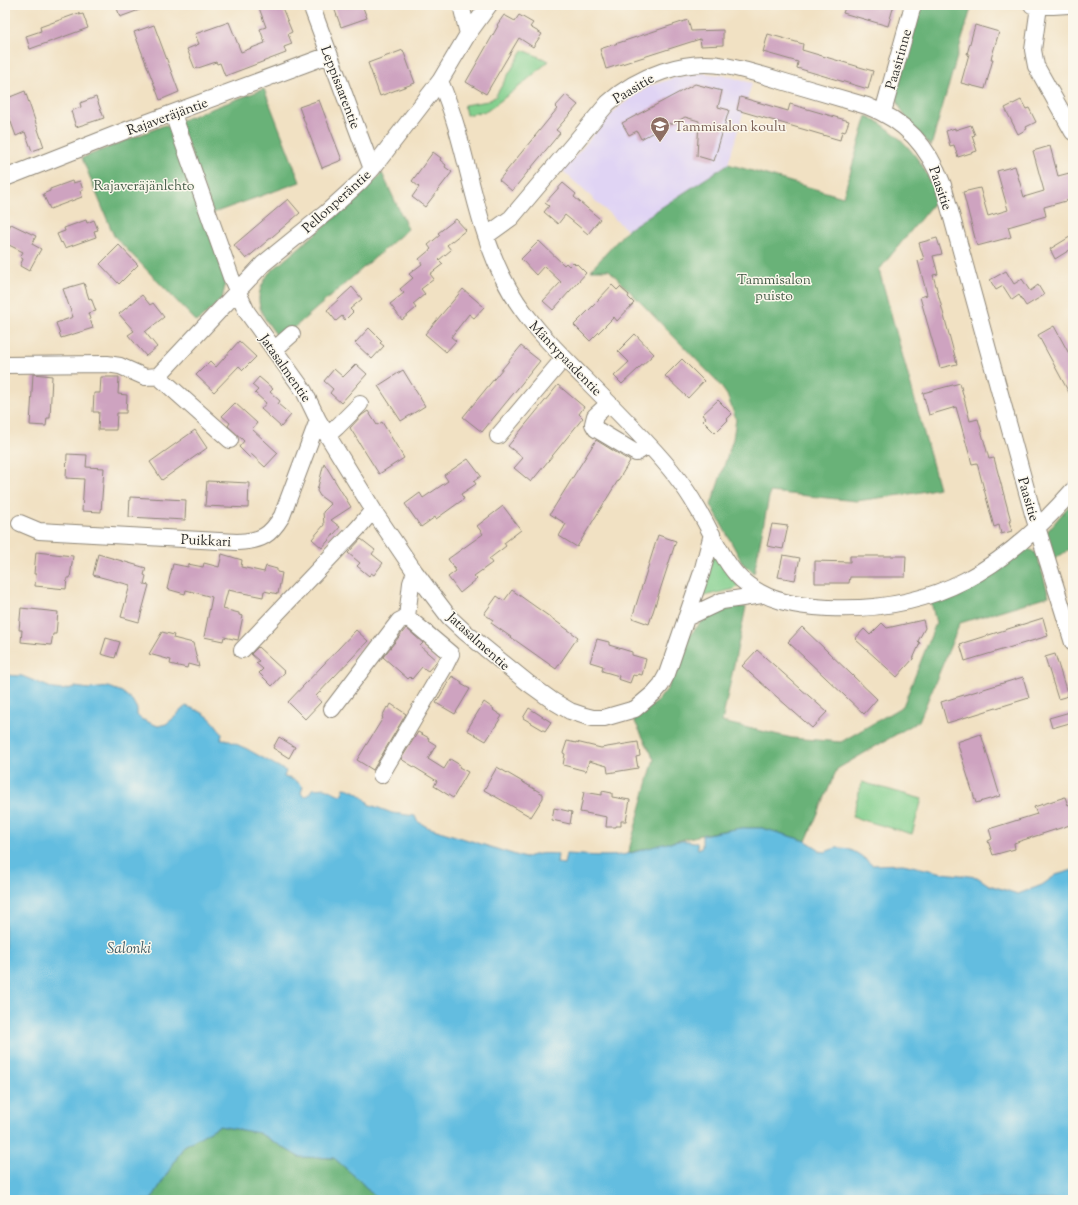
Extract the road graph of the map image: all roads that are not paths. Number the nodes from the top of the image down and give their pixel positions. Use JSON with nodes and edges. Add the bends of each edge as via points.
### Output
{"nodes":[{"id":1,"x":310,"y":5,"type":"edge"},
{"id":2,"x":461,"y":5,"type":"edge"},
{"id":3,"x":489,"y":5,"type":"edge"},
{"id":4,"x":914,"y":5,"type":"edge"},
{"id":5,"x":1035,"y":5,"type":"edge"},
{"id":6,"x":1068,"y":5,"type":"edge"},
{"id":7,"x":468,"y":34,"type":"junction"},
{"id":8,"x":329,"y":55,"type":"junction"},
{"id":9,"x":440,"y":81,"type":"junction"},
{"id":10,"x":882,"y":112,"type":"junction"},
{"id":11,"x":173,"y":114,"type":"junction"},
{"id":12,"x":1073,"y":132,"type":"edge"},
{"id":13,"x":372,"y":169,"type":"junction"},
{"id":14,"x":5,"y":178,"type":"edge"},
{"id":15,"x":486,"y":236,"type":"junction"},
{"id":16,"x":237,"y":292,"type":"junction"},
{"id":17,"x":292,"y":334,"type":"dead end"},
{"id":18,"x":274,"y":350,"type":"junction"},
{"id":19,"x":564,"y":358,"type":"junction"},
{"id":20,"x":5,"y":365,"type":"edge"},
{"id":21,"x":158,"y":376,"type":"junction"},
{"id":22,"x":609,"y":403,"type":"junction"},
{"id":23,"x":360,"y":404,"type":"dead end"},
{"id":24,"x":318,"y":420,"type":"junction"},
{"id":25,"x":328,"y":435,"type":"junction"},
{"id":26,"x":498,"y":436,"type":"dead end"},
{"id":27,"x":230,"y":440,"type":"dead end"},
{"id":28,"x":649,"y":445,"type":"junction"},
{"id":29,"x":1073,"y":490,"type":"edge"},
{"id":30,"x":373,"y":510,"type":"junction"},
{"id":31,"x":20,"y":523,"type":"dead end"},
{"id":32,"x":1038,"y":528,"type":"junction"},
{"id":33,"x":712,"y":534,"type":"junction"},
{"id":34,"x":415,"y":572,"type":"junction"},
{"id":35,"x":762,"y":595,"type":"junction"},
{"id":36,"x":407,"y":617,"type":"junction"},
{"id":37,"x":686,"y":618,"type":"junction"},
{"id":38,"x":1073,"y":643,"type":"edge"},
{"id":39,"x":242,"y":650,"type":"dead end"},
{"id":40,"x":332,"y":709,"type":"dead end"},
{"id":41,"x":381,"y":775,"type":"dead end"}],
"edges":[{"from":1,"to":8,"type":"street","name":"Leppisaarentie"},
{"from":2,"to":7,"type":"street"},
{"from":3,"to":7,"type":"street","name":"Pellonperäntie"},
{"from":4,"to":10,"type":"street","name":"Paasirinne"},
{"from":5,"to":6,"type":"street"},
{"from":5,"to":12,"type":"street","via":[[1033,50],[1036,66]]},
{"from":7,"to":9,"type":"street","name":"Pellonperäntie"},
{"from":8,"to":11,"type":"street","name":"Rajaveräjäntie"},
{"from":8,"to":13,"type":"street","name":"Leppisaarentie"},
{"from":9,"to":13,"type":"street","name":"Pellonperäntie"},
{"from":9,"to":15,"type":"street","name":"Mäntypaadentie","via":[[449,103]]},
{"from":10,"to":15,"type":"street","name":"Paasitie","via":[[725,66],[686,66],[661,72],[633,85],[608,103],[511,218]]},
{"from":10,"to":32,"type":"street","name":"Paasitie","via":[[897,121],[918,141],[939,175]]},
{"from":11,"to":14,"type":"street","name":"Rajaveräjäntie"},
{"from":11,"to":16,"type":"street","name":"Jatasalmentie"},
{"from":13,"to":16,"type":"street","name":"Pellonperäntie","via":[[327,212],[263,264]]},
{"from":15,"to":19,"type":"street","name":"Mäntypaadentie","via":[[513,297],[540,334]]},
{"from":16,"to":18,"type":"street","name":"Jatasalmentie","via":[[247,312]]},
{"from":16,"to":21,"type":"street","name":"Pellonperäntie"},
{"from":17,"to":18,"type":"street"},
{"from":18,"to":24,"type":"street","name":"Jatasalmentie","via":[[304,391]]},
{"from":19,"to":22,"type":"street","name":"Mäntypaadentie"},
{"from":19,"to":26,"type":"street"},
{"from":20,"to":21,"type":"street","via":[[107,364],[120,366],[145,378]]},
{"from":21,"to":27,"type":"street"},
{"from":22,"to":28,"type":"street","name":"Mäntypaadentie"},
{"from":22,"to":28,"type":"street","via":[[595,416],[593,424],[596,429],[636,453]]},
{"from":23,"to":25,"type":"street"},
{"from":24,"to":25,"type":"street","name":"Jatasalmentie"},
{"from":24,"to":31,"type":"street","name":"Puikkari","via":[[282,516],[274,529],[255,539],[237,542],[39,531]]},
{"from":25,"to":30,"type":"street","name":"Jatasalmentie"},
{"from":28,"to":33,"type":"street","name":"Mäntypaadentie","via":[[685,488]]},
{"from":29,"to":32,"type":"street","name":"Mäntypaadentie"},
{"from":30,"to":34,"type":"street","name":"Jatasalmentie"},
{"from":30,"to":39,"type":"street"},
{"from":32,"to":35,"type":"street","name":"Mäntypaadentie","via":[[984,571],[938,593],[904,602],[866,607],[818,607]]},
{"from":32,"to":38,"type":"street","name":"Paasitie"},
{"from":33,"to":35,"type":"street","name":"Mäntypaadentie","via":[[741,579]]},
{"from":33,"to":37,"type":"street","name":"Jatasalmentie"},
{"from":34,"to":36,"type":"street","via":[[411,583]]},
{"from":34,"to":37,"type":"street","name":"Jatasalmentie","via":[[449,617],[487,651],[554,701],[570,711],[593,718],[635,709],[654,693],[667,674]]},
{"from":35,"to":37,"type":"street","name":"Mäntypaadentie","via":[[722,601]]},
{"from":36,"to":40,"type":"street","via":[[399,621]]},
{"from":36,"to":41,"type":"street","via":[[451,654]]}]}
